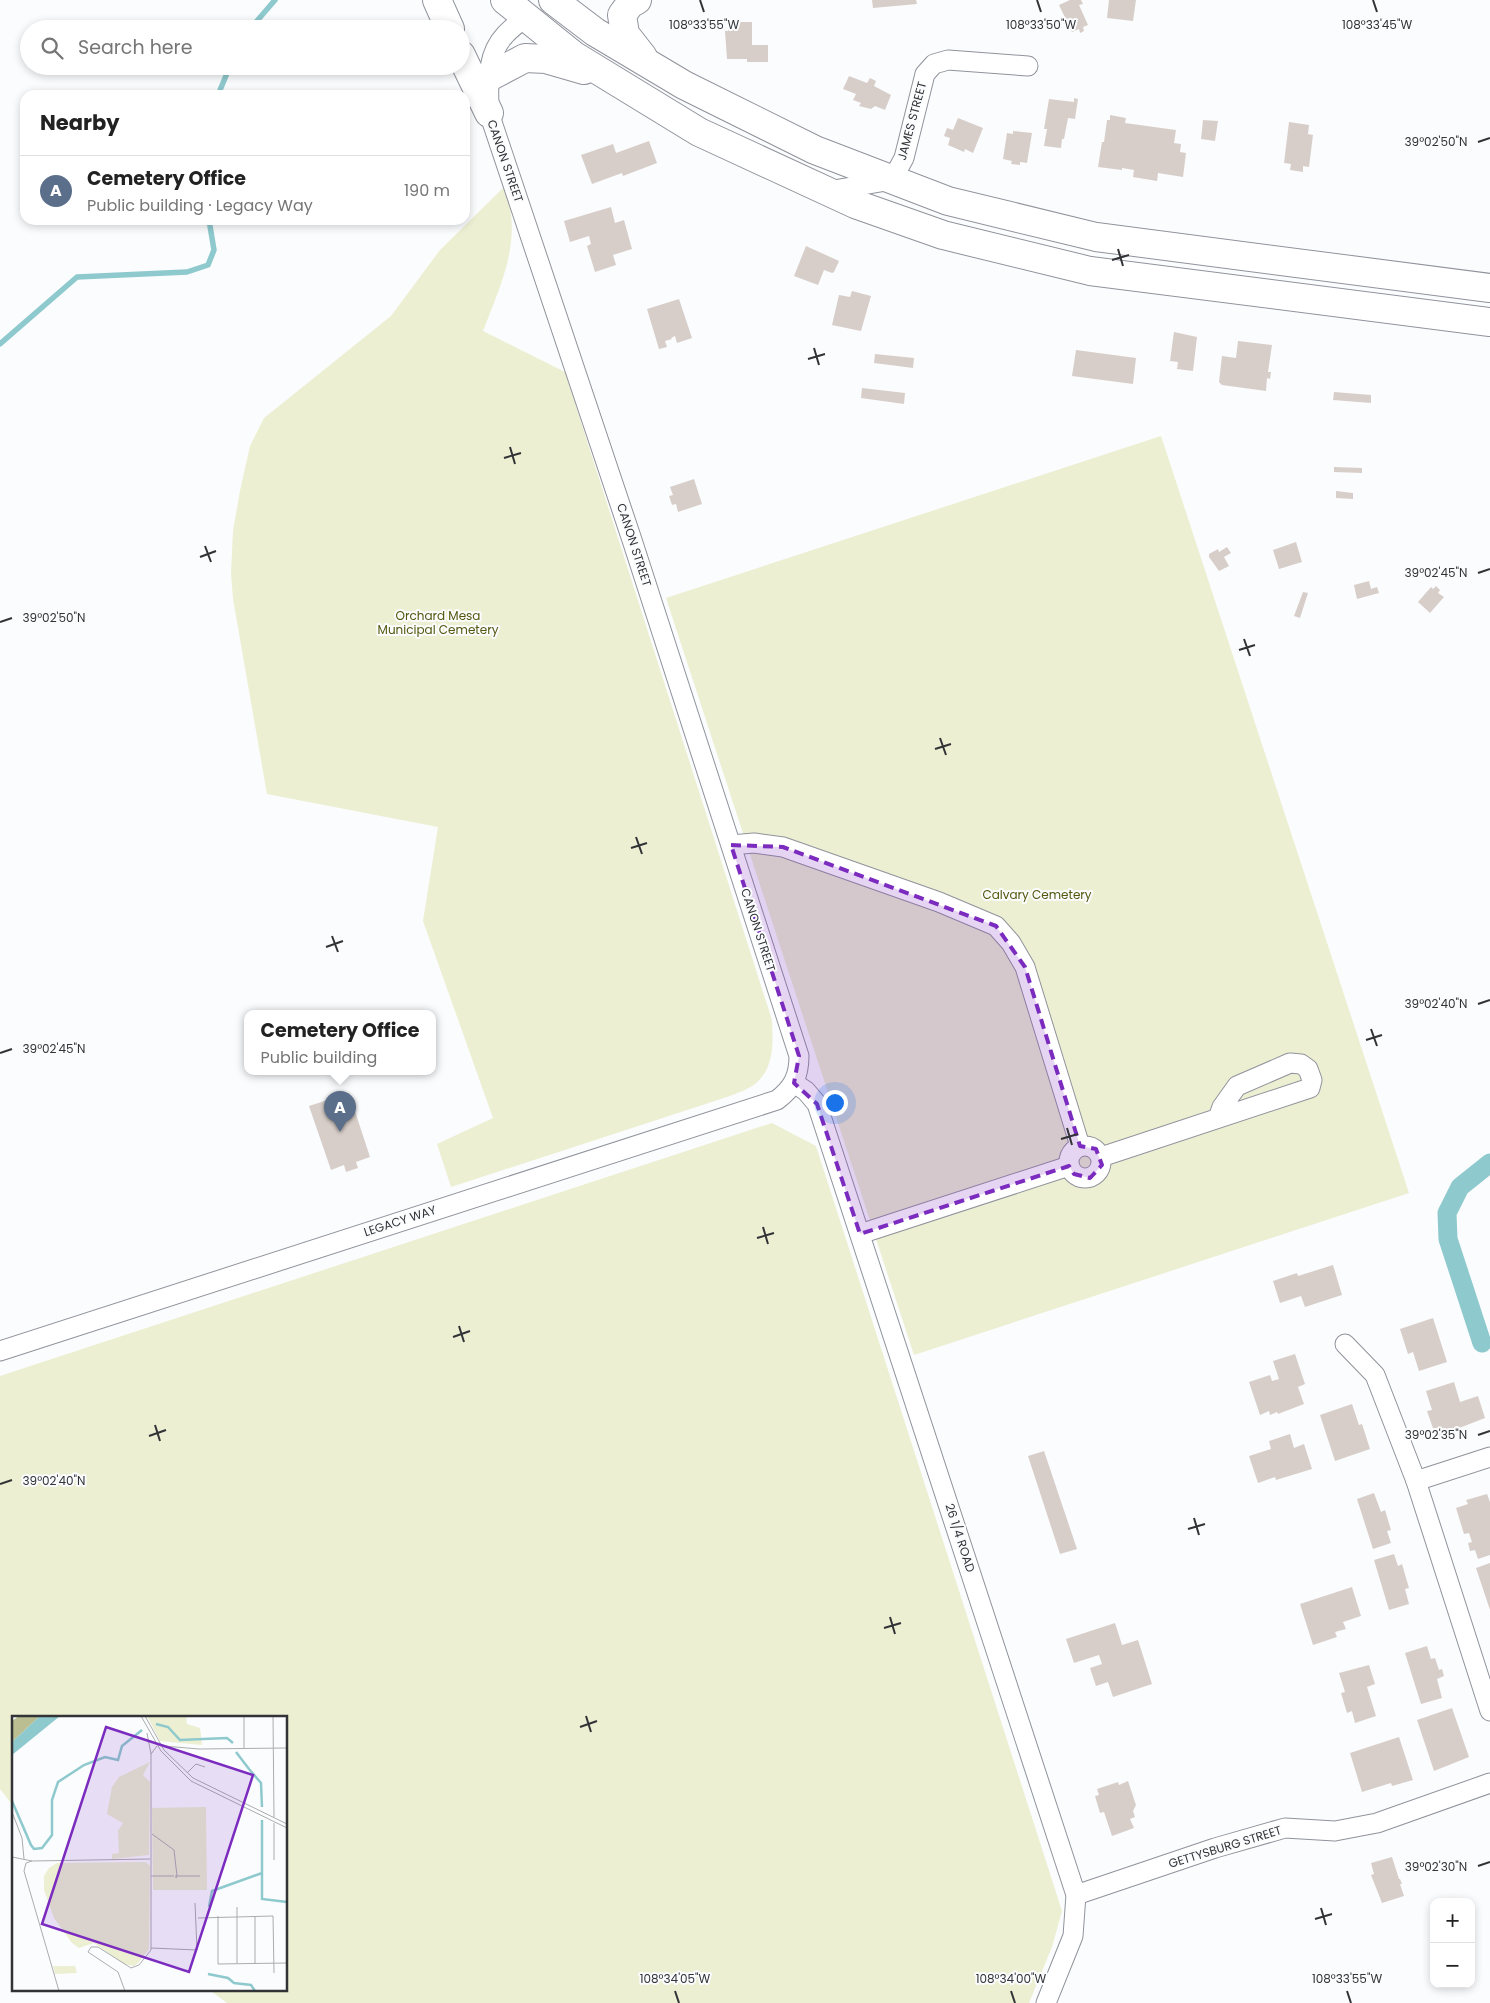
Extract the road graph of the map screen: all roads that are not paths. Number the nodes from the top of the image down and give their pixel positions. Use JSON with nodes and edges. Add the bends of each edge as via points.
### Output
{"nodes":[{"id":1,"x":437,"y":0,"type":"edge"},
{"id":2,"x":504,"y":0,"type":"edge"},
{"id":3,"x":553,"y":0,"type":"edge"},
{"id":4,"x":636,"y":0,"type":"edge"},
{"id":5,"x":525,"y":17,"type":"junction"},
{"id":6,"x":446,"y":20,"type":"edge"},
{"id":7,"x":649,"y":64,"type":"junction"},
{"id":8,"x":1028,"y":66,"type":"dead end"},
{"id":9,"x":470,"y":74,"type":"edge"},
{"id":10,"x":489,"y":77,"type":"junction"},
{"id":11,"x":610,"y":78,"type":"junction"},
{"id":12,"x":489,"y":113,"type":"junction"},
{"id":13,"x":892,"y":180,"type":"junction"},
{"id":14,"x":828,"y":190,"type":"junction"},
{"id":15,"x":1490,"y":288,"type":"edge"},
{"id":16,"x":1490,"y":322,"type":"edge"},
{"id":17,"x":731,"y":845,"type":"junction"},
{"id":18,"x":794,"y":1082,"type":"junction"},
{"id":19,"x":1218,"y":1118,"type":"dead end"},
{"id":20,"x":1080,"y":1146,"type":"junction"},
{"id":21,"x":1102,"y":1157,"type":"junction"},
{"id":22,"x":1069,"y":1166,"type":"junction"},
{"id":23,"x":860,"y":1234,"type":"junction"},
{"id":24,"x":1345,"y":1344,"type":"dead end"},
{"id":25,"x":0,"y":1351,"type":"edge"},
{"id":26,"x":1490,"y":1457,"type":"edge"},
{"id":27,"x":1416,"y":1481,"type":"junction"},
{"id":28,"x":1490,"y":1711,"type":"edge"},
{"id":29,"x":1490,"y":1783,"type":"edge"},
{"id":30,"x":1076,"y":1894,"type":"junction"},
{"id":31,"x":1046,"y":2003,"type":"edge"}],
"edges":[{"from":1,"to":6,"type":"highway"},
{"from":2,"to":5,"type":"highway"},
{"from":3,"to":7,"type":"highway","via":[[595,32]]},
{"from":4,"to":7,"type":"highway","via":[[622,15],[626,34]]},
{"from":5,"to":10,"type":"street","name":"CANON STREET","via":[[497,45]]},
{"from":5,"to":11,"type":"highway","via":[[573,55]]},
{"from":7,"to":13,"type":"highway","via":[[684,85],[815,150]]},
{"from":8,"to":13,"type":"street","name":"JAMES STREET","via":[[948,60],[934,64],[925,74],[904,158]]},
{"from":9,"to":12,"type":"highway"},
{"from":10,"to":11,"type":"highway","via":[[525,58],[546,59]]},
{"from":10,"to":12,"type":"street","name":"CANON STREET"},
{"from":11,"to":14,"type":"highway","via":[[699,132]]},
{"from":12,"to":17,"type":"street","name":"CANON STREET"},
{"from":13,"to":14,"type":"street"},
{"from":13,"to":15,"type":"highway","via":[[948,201],[1096,237]]},
{"from":14,"to":16,"type":"highway","via":[[855,204],[943,235],[1090,271]]},
{"from":17,"to":18,"type":"street","name":"CANON STREET","via":[[799,1056]]},
{"from":17,"to":20,"type":"street","via":[[754,843],[783,847],[939,902],[996,926],[1011,942],[1025,967]]},
{"from":18,"to":23,"type":"street","name":"26 1/4 ROAD","via":[[806,1090],[817,1104]]},
{"from":18,"to":25,"type":"street","name":"LEGACY WAY","via":[[788,1092],[777,1100]]},
{"from":19,"to":21,"type":"street"},
{"from":20,"to":21,"type":"street","via":[[1096,1149]]},
{"from":20,"to":22,"type":"street","via":[[1069,1158]]},
{"from":21,"to":22,"type":"street","via":[[1098,1173],[1090,1178],[1074,1174]]},
{"from":22,"to":23,"type":"street"},
{"from":23,"to":30,"type":"street","name":"26 1/4 ROAD"},
{"from":24,"to":27,"type":"street","via":[[1375,1375]]},
{"from":26,"to":27,"type":"street"},
{"from":27,"to":28,"type":"street"},
{"from":29,"to":30,"type":"street","name":"GETTYSBURG STREET","via":[[1377,1823],[1335,1830],[1285,1828]]},
{"from":30,"to":31,"type":"street","name":"26 1/4 ROAD","via":[[1074,1936]]}]}
